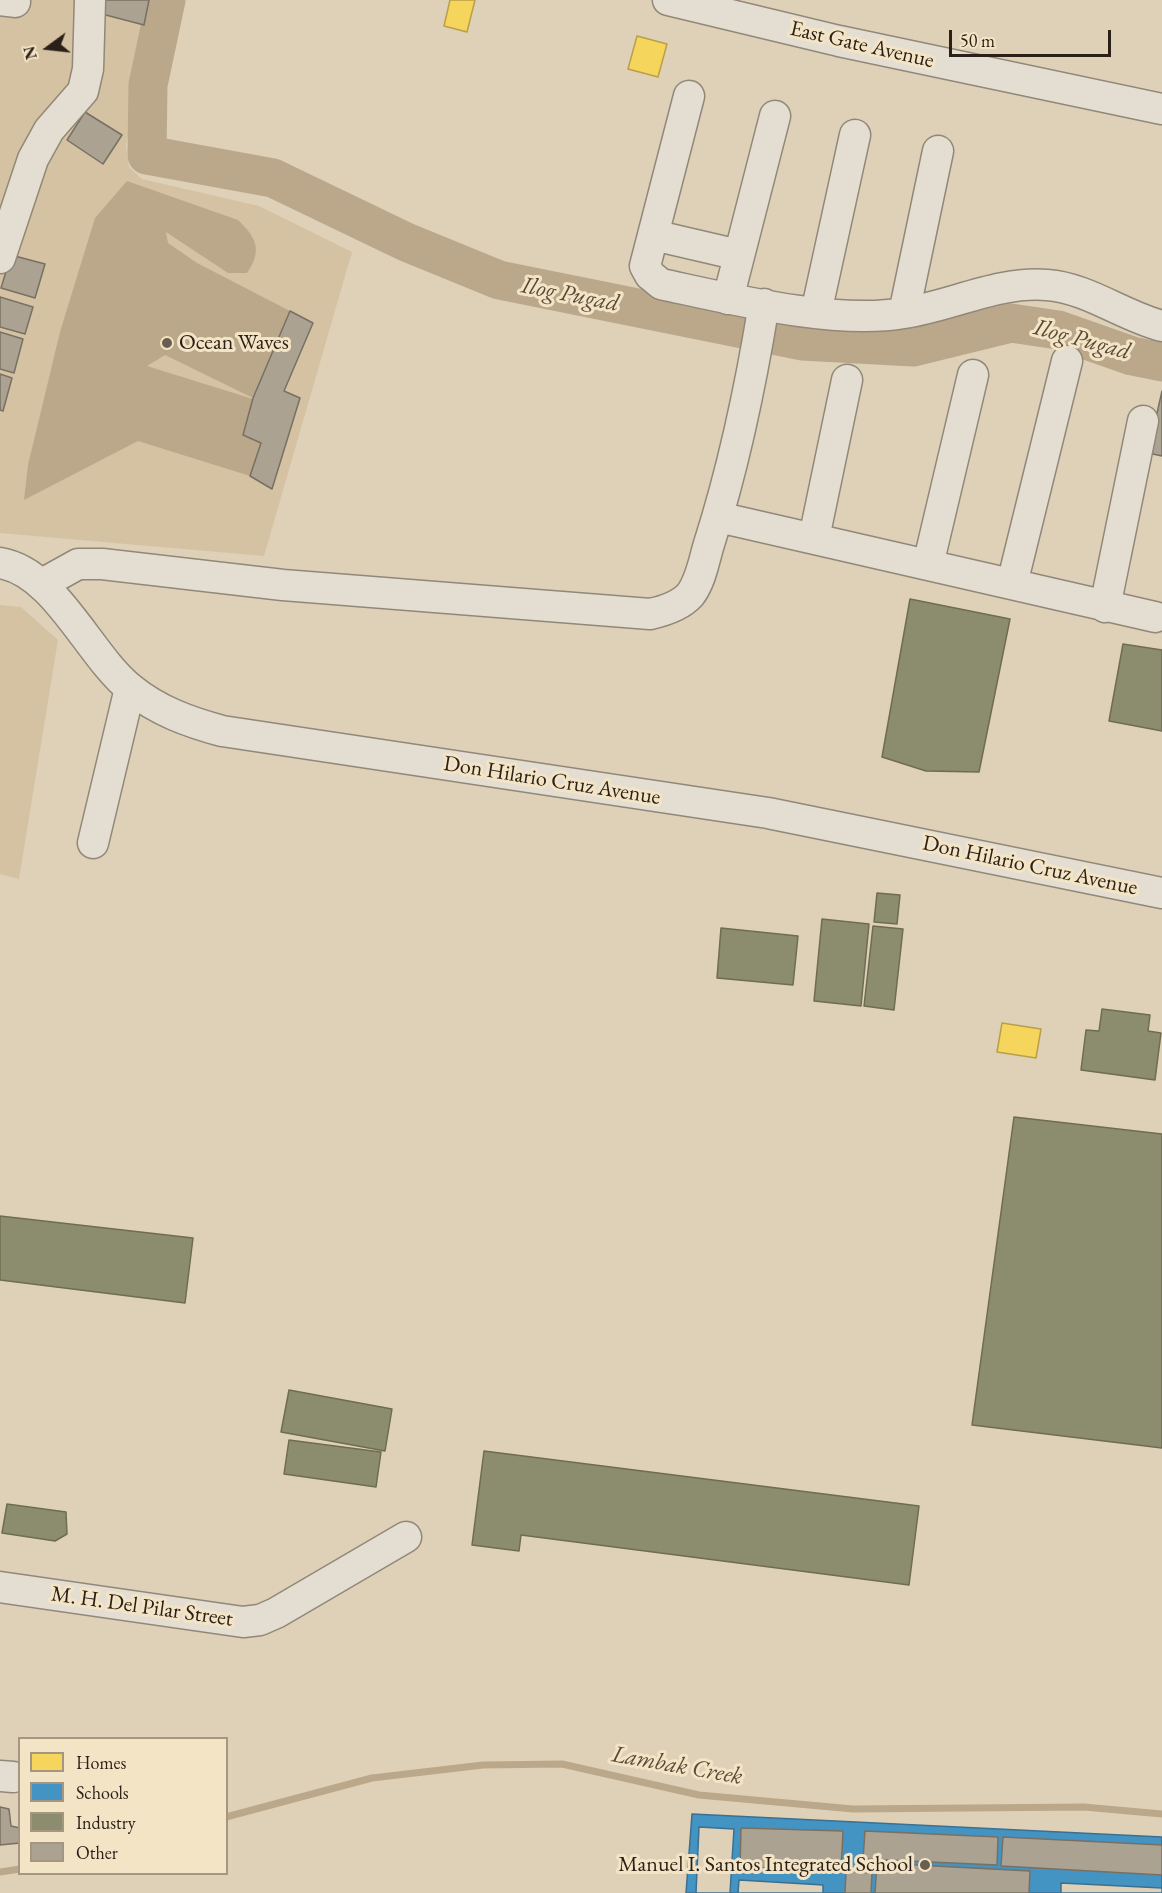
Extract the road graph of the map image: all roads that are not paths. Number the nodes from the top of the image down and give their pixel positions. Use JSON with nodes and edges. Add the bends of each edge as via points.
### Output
{"nodes":[{"id":1,"x":90,"y":0,"type":"edge"},
{"id":2,"x":668,"y":0,"type":"edge"},
{"id":3,"x":689,"y":96,"type":"dead end"},
{"id":4,"x":1162,"y":109,"type":"edge"},
{"id":5,"x":775,"y":116,"type":"dead end"},
{"id":6,"x":855,"y":135,"type":"dead end"},
{"id":7,"x":938,"y":151,"type":"dead end"},
{"id":8,"x":653,"y":235,"type":"junction"},
{"id":9,"x":3,"y":239,"type":"edge"},
{"id":10,"x":740,"y":255,"type":"junction"},
{"id":11,"x":728,"y":299,"type":"junction"},
{"id":12,"x":816,"y":313,"type":"junction"},
{"id":13,"x":904,"y":313,"type":"junction"},
{"id":14,"x":763,"y":314,"type":"junction"},
{"id":15,"x":1162,"y":326,"type":"edge"},
{"id":16,"x":1067,"y":361,"type":"dead end"},
{"id":17,"x":973,"y":375,"type":"dead end"},
{"id":18,"x":847,"y":380,"type":"dead end"},
{"id":19,"x":1143,"y":421,"type":"dead end"},
{"id":20,"x":718,"y":517,"type":"junction"},
{"id":21,"x":814,"y":537,"type":"junction"},
{"id":22,"x":0,"y":563,"type":"edge"},
{"id":23,"x":928,"y":565,"type":"junction"},
{"id":24,"x":42,"y":584,"type":"junction"},
{"id":25,"x":1012,"y":584,"type":"junction"},
{"id":26,"x":1105,"y":607,"type":"junction"},
{"id":27,"x":1155,"y":617,"type":"dead end"},
{"id":28,"x":130,"y":688,"type":"junction"},
{"id":29,"x":93,"y":843,"type":"dead end"},
{"id":30,"x":1162,"y":893,"type":"edge"},
{"id":31,"x":406,"y":1536,"type":"dead end"},
{"id":32,"x":0,"y":1587,"type":"edge"}],
"edges":[{"from":1,"to":9,"type":"street","via":[[88,69],[83,91],[49,130],[33,159]]},
{"from":2,"to":4,"type":"street","name":"East Gate Avenue","via":[[839,41]]},
{"from":3,"to":8,"type":"street"},
{"from":5,"to":10,"type":"street"},
{"from":6,"to":12,"type":"street"},
{"from":7,"to":13,"type":"street"},
{"from":8,"to":10,"type":"street"},
{"from":8,"to":11,"type":"street","via":[[645,266],[650,275],[661,284]]},
{"from":10,"to":11,"type":"street"},
{"from":11,"to":14,"type":"street"},
{"from":12,"to":13,"type":"street"},
{"from":12,"to":14,"type":"street"},
{"from":13,"to":15,"type":"street","via":[[1002,289],[1047,285],[1088,296]]},
{"from":14,"to":20,"type":"street"},
{"from":16,"to":25,"type":"street"},
{"from":17,"to":23,"type":"street"},
{"from":18,"to":21,"type":"street"},
{"from":19,"to":26,"type":"street"},
{"from":20,"to":21,"type":"street"},
{"from":20,"to":24,"type":"street","via":[[699,578],[689,596],[670,609],[650,614],[283,585],[102,564],[78,564]]},
{"from":21,"to":23,"type":"street"},
{"from":22,"to":24,"type":"street","name":"Don Hilario Cruz Avenue","via":[[12,565]]},
{"from":23,"to":25,"type":"street"},
{"from":24,"to":28,"type":"street","name":"Don Hilario Cruz Avenue"},
{"from":25,"to":26,"type":"street"},
{"from":26,"to":27,"type":"street"},
{"from":28,"to":29,"type":"street"},
{"from":28,"to":30,"type":"street","name":"Don Hilario Cruz Avenue","via":[[179,719],[222,731],[768,813]]},
{"from":31,"to":32,"type":"street","name":"M. H. Del Pilar Street","via":[[260,1620],[243,1622]]}]}
